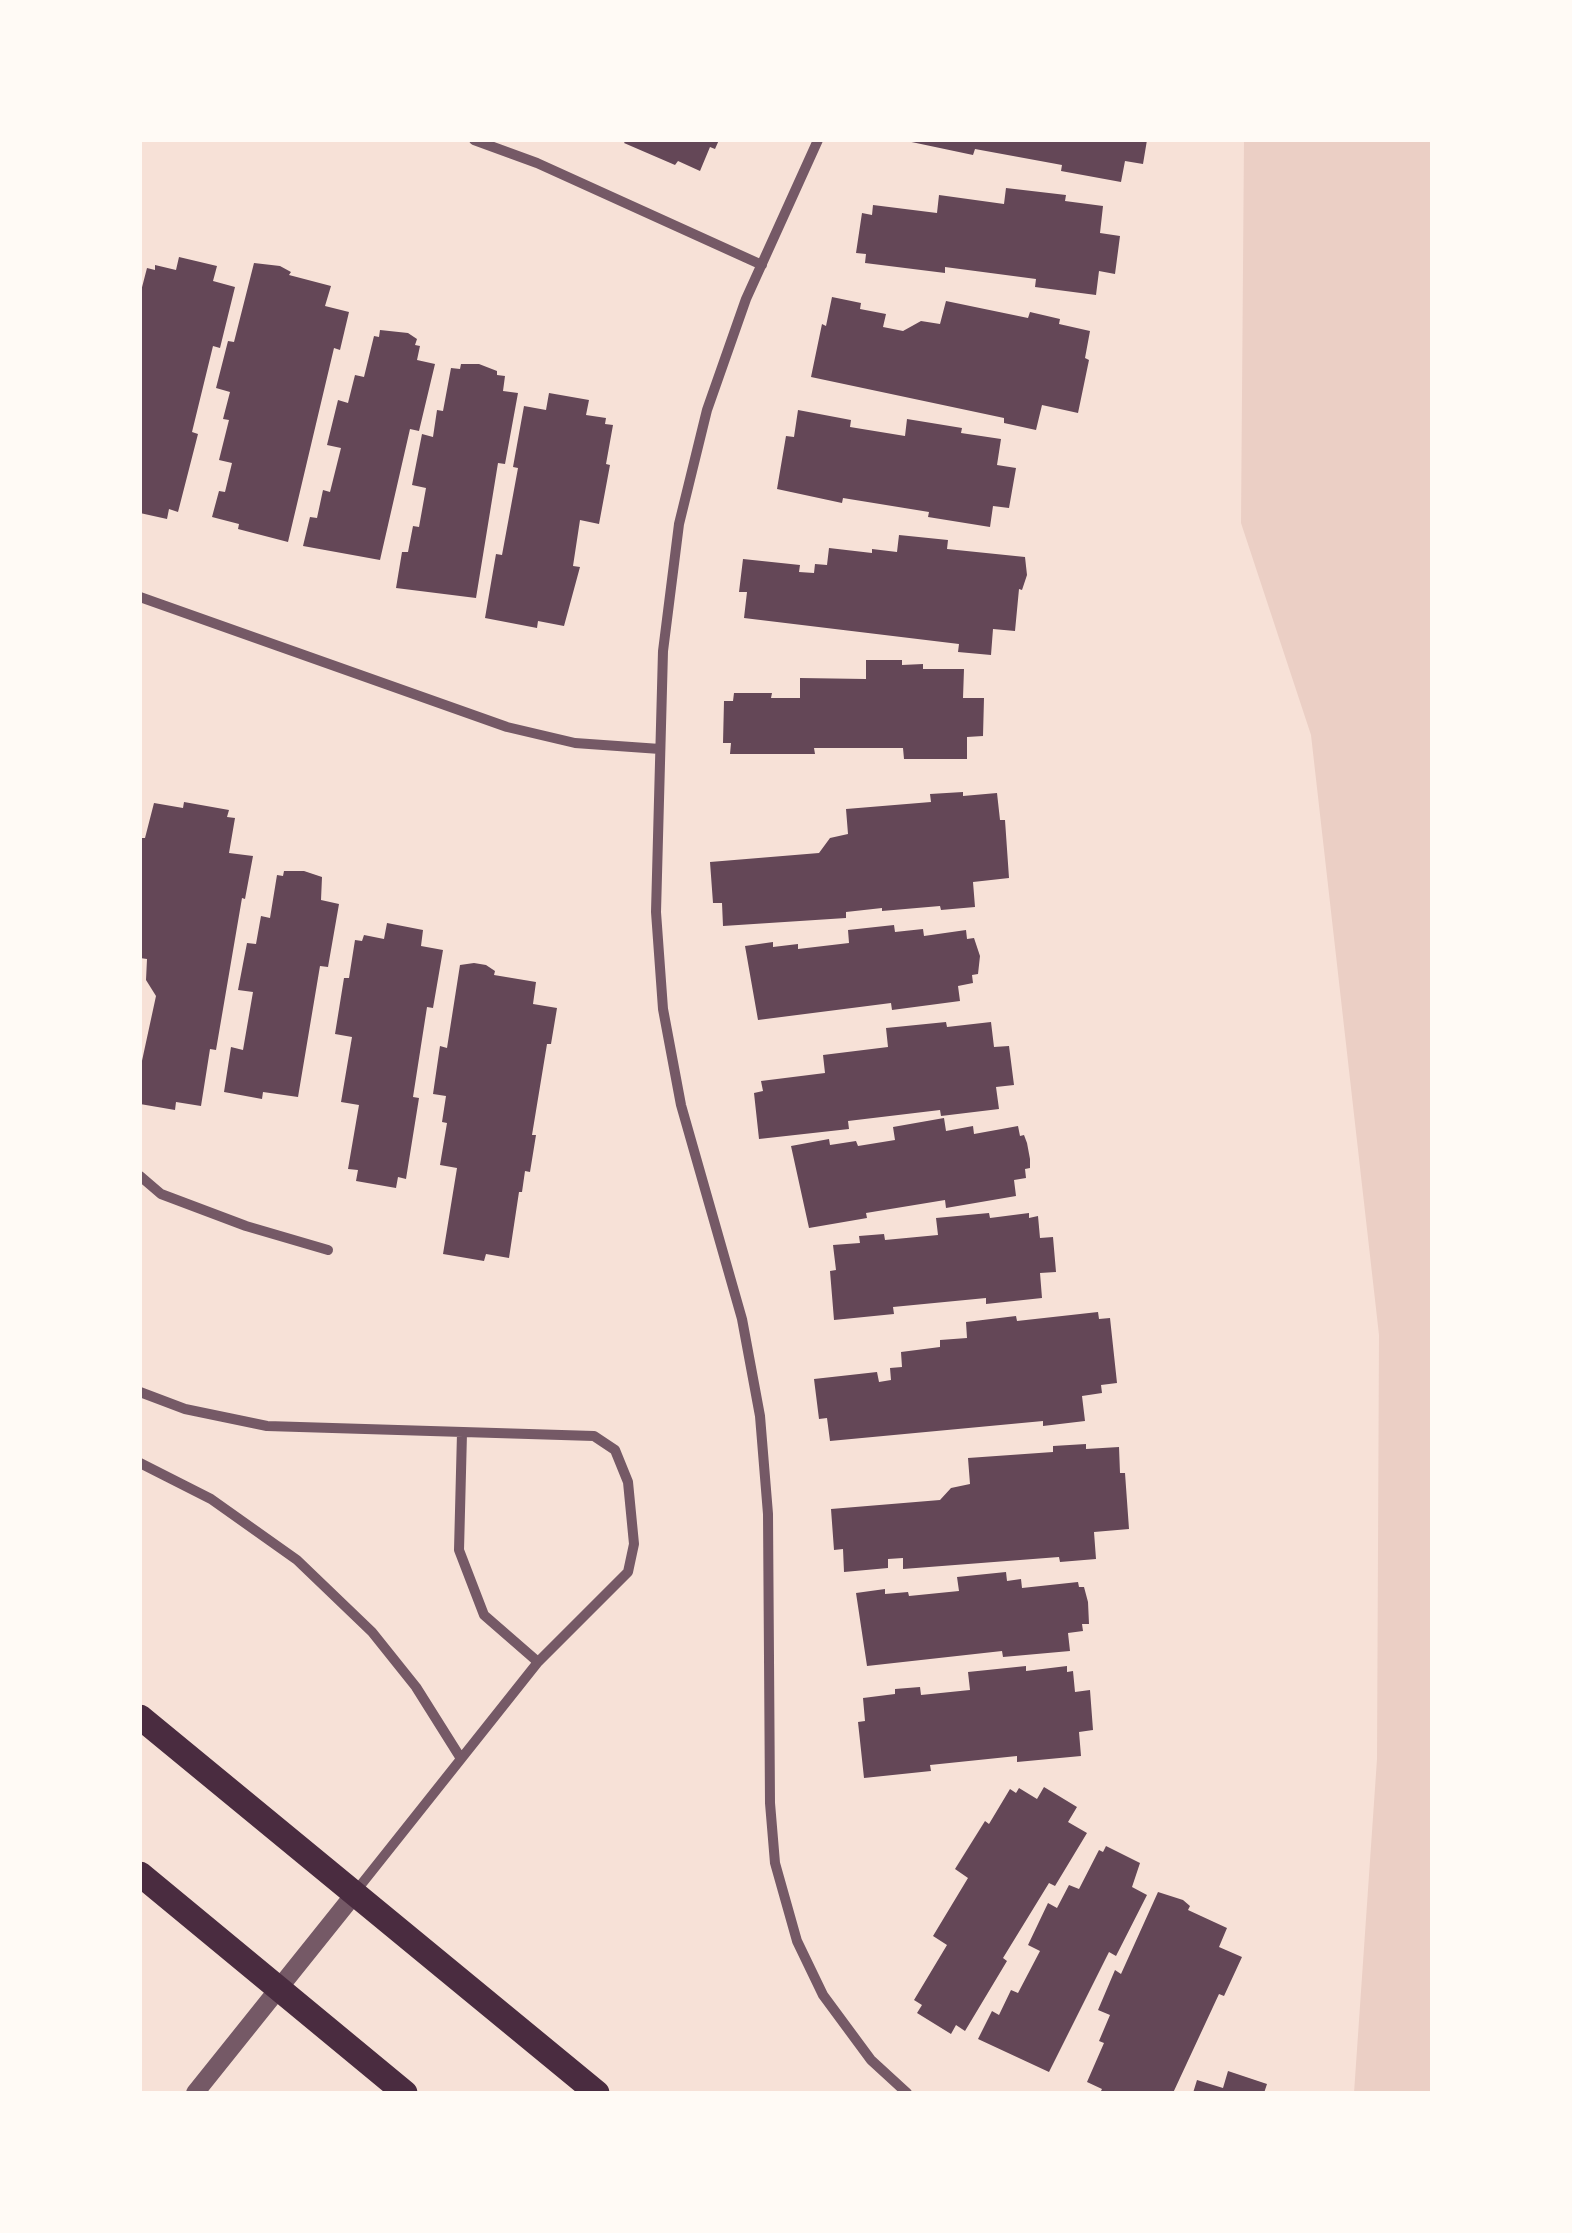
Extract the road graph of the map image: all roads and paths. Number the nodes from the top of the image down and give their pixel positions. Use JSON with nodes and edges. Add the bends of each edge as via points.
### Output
{"nodes":[{"id":1,"x":474,"y":140,"type":"edge"},
{"id":2,"x":818,"y":140,"type":"edge"},
{"id":3,"x":762,"y":265,"type":"junction"},
{"id":4,"x":140,"y":597,"type":"edge"},
{"id":5,"x":660,"y":749,"type":"junction"},
{"id":6,"x":140,"y":1176,"type":"edge"},
{"id":7,"x":328,"y":1250,"type":"dead end"},
{"id":8,"x":140,"y":1392,"type":"edge"},
{"id":9,"x":462,"y":1433,"type":"junction"},
{"id":10,"x":140,"y":1463,"type":"edge"},
{"id":11,"x":538,"y":1662,"type":"junction"},
{"id":12,"x":140,"y":1717,"type":"edge"},
{"id":13,"x":460,"y":1757,"type":"junction"},
{"id":14,"x":140,"y":1874,"type":"edge"},
{"id":15,"x":356,"y":1892,"type":"junction"},
{"id":16,"x":279,"y":1990,"type":"junction"},
{"id":17,"x":195,"y":2093,"type":"edge"},
{"id":18,"x":405,"y":2093,"type":"edge"},
{"id":19,"x":597,"y":2093,"type":"edge"},
{"id":20,"x":907,"y":2093,"type":"edge"}],
"edges":[{"from":1,"to":3,"type":"street"},
{"from":2,"to":3,"type":"street"},
{"from":3,"to":5,"type":"street","via":[[707,410],[679,524],[664,640]]},
{"from":4,"to":5,"type":"street","via":[[507,728],[575,744]]},
{"from":5,"to":20,"type":"street","via":[[656,912],[663,1009],[681,1105],[742,1318],[760,1416],[775,1863],[797,1941],[822,1995],[871,2060]]},
{"from":6,"to":7,"type":"street","via":[[161,1194]]},
{"from":8,"to":9,"type":"street","via":[[267,1426]]},
{"from":9,"to":11,"type":"street","via":[[459,1550],[484,1615]]},
{"from":9,"to":11,"type":"street","via":[[594,1436],[615,1450],[628,1482],[634,1544],[628,1572]]},
{"from":10,"to":13,"type":"street","via":[[211,1499],[297,1560],[372,1632]]},
{"from":11,"to":13,"type":"street"},
{"from":12,"to":15,"type":"main road"},
{"from":13,"to":15,"type":"street"},
{"from":14,"to":16,"type":"main road"},
{"from":15,"to":16,"type":"street"},
{"from":15,"to":19,"type":"main road"},
{"from":16,"to":17,"type":"street"},
{"from":16,"to":18,"type":"main road"}]}
